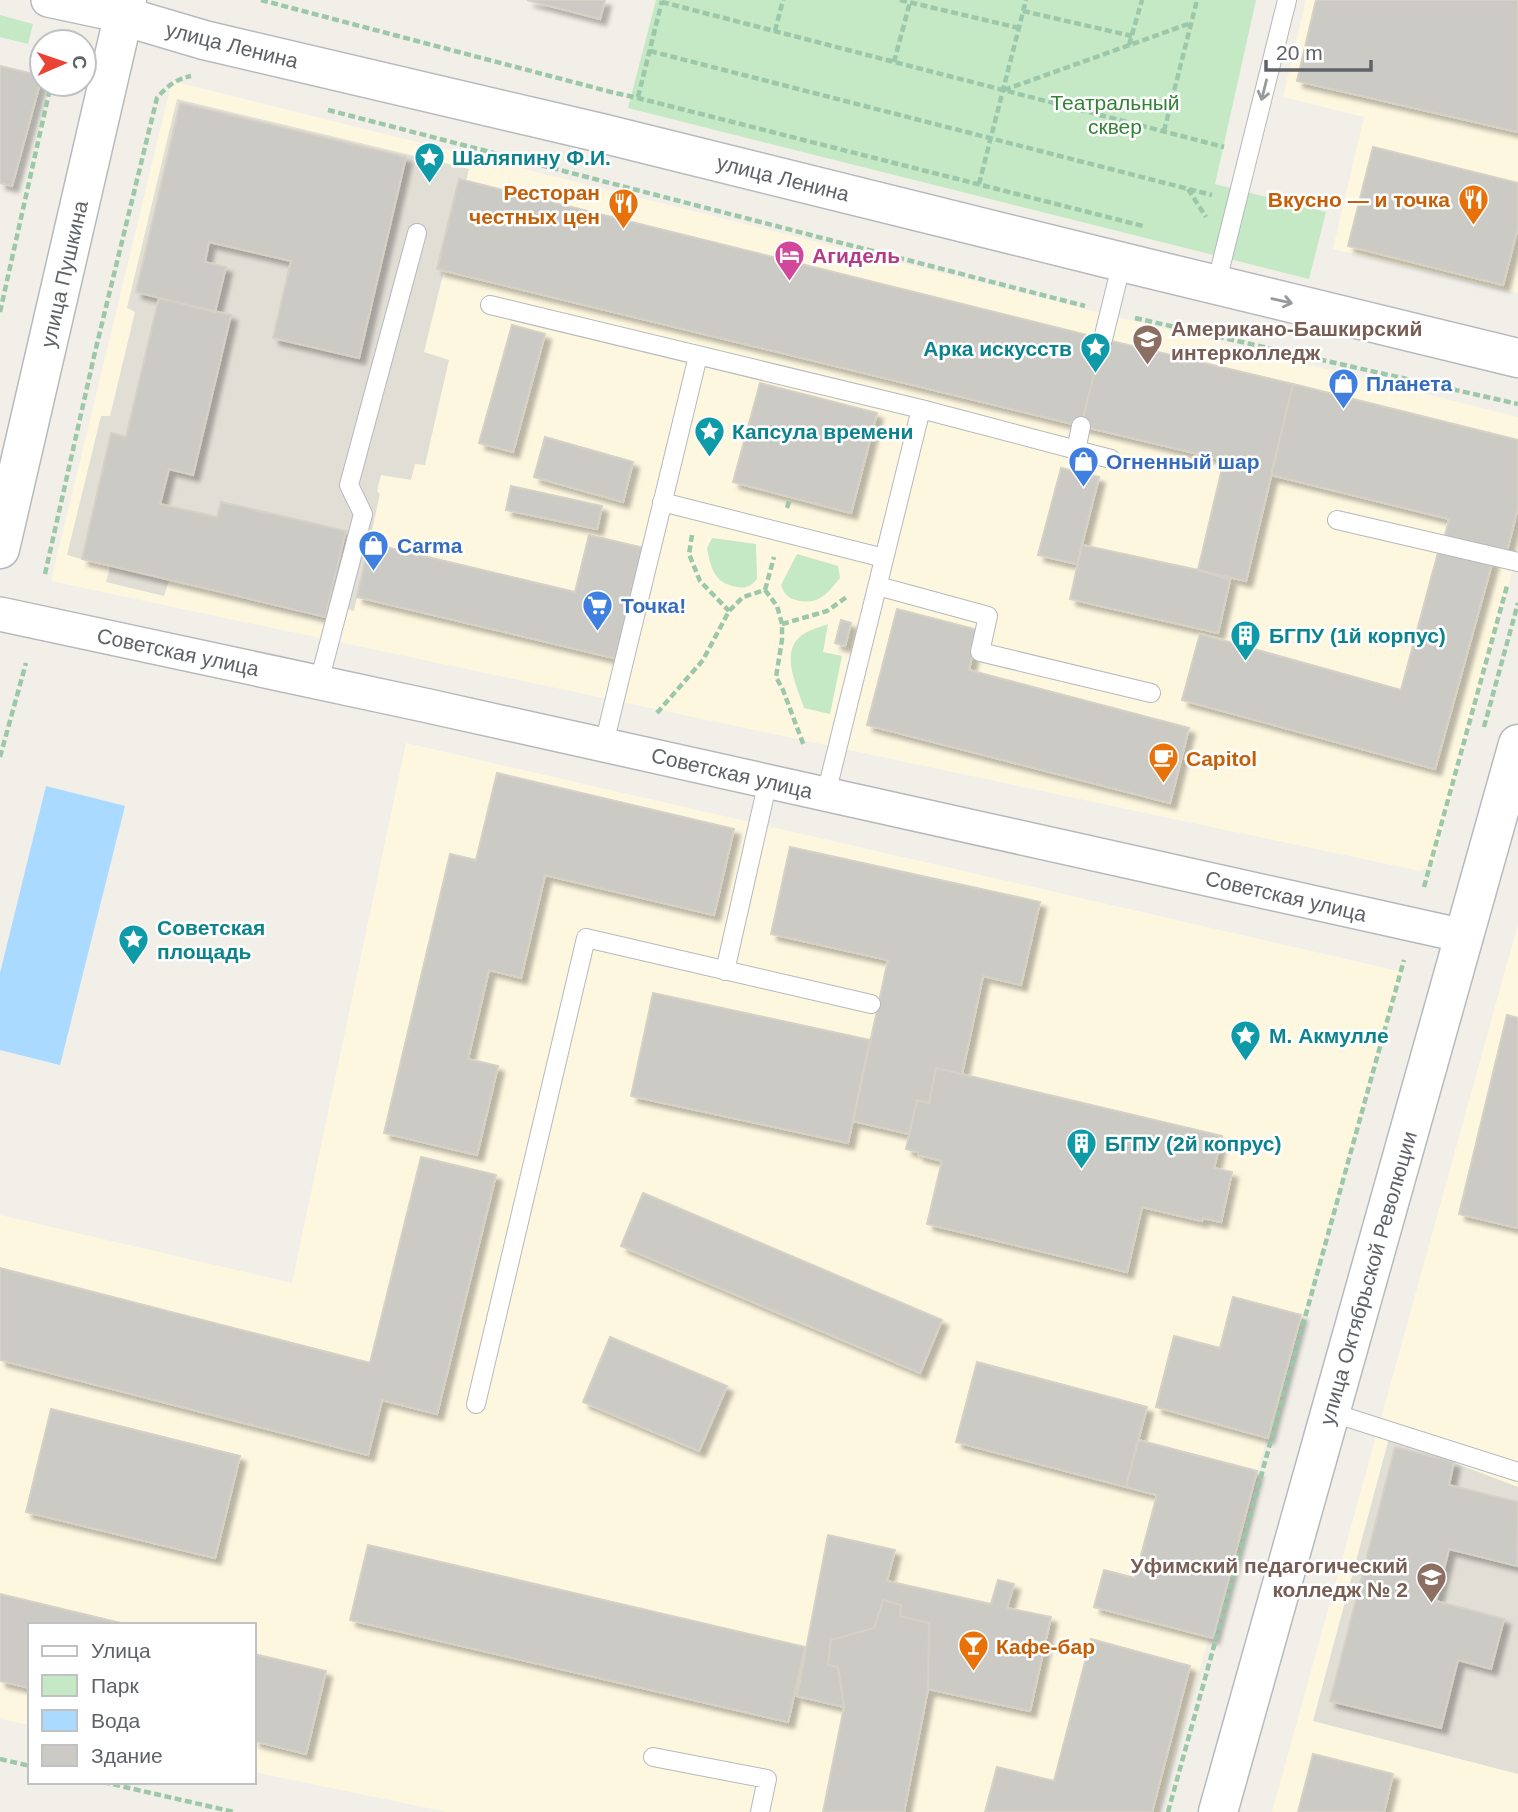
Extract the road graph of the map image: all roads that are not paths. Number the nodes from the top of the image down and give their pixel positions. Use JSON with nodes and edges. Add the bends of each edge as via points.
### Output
{"nodes":[{"id":1,"x":48,"y":0,"type":"edge"},
{"id":2,"x":1287,"y":0,"type":"edge"},
{"id":3,"x":125,"y":8,"type":"edge"},
{"id":4,"x":417,"y":233,"type":"dead end"},
{"id":5,"x":1122,"y":262,"type":"junction"},
{"id":6,"x":1216,"y":285,"type":"junction"},
{"id":7,"x":490,"y":305,"type":"dead end"},
{"id":8,"x":1103,"y":339,"type":"dead end"},
{"id":9,"x":698,"y":356,"type":"junction"},
{"id":10,"x":1518,"y":358,"type":"edge"},
{"id":11,"x":921,"y":409,"type":"junction"},
{"id":12,"x":1081,"y":426,"type":"dead end"},
{"id":13,"x":1076,"y":450,"type":"junction"},
{"id":14,"x":1111,"y":459,"type":"dead end"},
{"id":15,"x":662,"y":502,"type":"junction"},
{"id":16,"x":1337,"y":520,"type":"dead end"},
{"id":17,"x":0,"y":549,"type":"edge"},
{"id":18,"x":884,"y":558,"type":"junction"},
{"id":19,"x":1516,"y":561,"type":"edge"},
{"id":20,"x":877,"y":586,"type":"junction"},
{"id":21,"x":0,"y":614,"type":"edge"},
{"id":22,"x":319,"y":682,"type":"junction"},
{"id":23,"x":1151,"y":693,"type":"dead end"},
{"id":24,"x":604,"y":744,"type":"junction"},
{"id":25,"x":1518,"y":744,"type":"edge"},
{"id":26,"x":768,"y":781,"type":"junction"},
{"id":27,"x":825,"y":794,"type":"junction"},
{"id":28,"x":1464,"y":936,"type":"junction"},
{"id":29,"x":725,"y":971,"type":"junction"},
{"id":30,"x":871,"y":1004,"type":"dead end"},
{"id":31,"x":476,"y":1404,"type":"dead end"},
{"id":32,"x":1330,"y":1412,"type":"junction"},
{"id":33,"x":1518,"y":1472,"type":"edge"},
{"id":34,"x":653,"y":1757,"type":"dead end"},
{"id":35,"x":760,"y":1812,"type":"edge"},
{"id":36,"x":1218,"y":1812,"type":"edge"}],
"edges":[{"from":1,"to":3,"type":"street","name":"улица Ленина"},
{"from":2,"to":6,"type":"lane","one_way":true},
{"from":3,"to":5,"type":"main road","name":"улица Ленина","via":[[204,40]]},
{"from":3,"to":17,"type":"main road","name":"улица Пушкина"},
{"from":4,"to":22,"type":"lane","via":[[349,485],[363,514]]},
{"from":5,"to":6,"type":"main road","name":"улица Ленина"},
{"from":5,"to":8,"type":"lane"},
{"from":6,"to":10,"type":"main road","name":"улица Ленина","one_way":true},
{"from":7,"to":9,"type":"lane"},
{"from":9,"to":11,"type":"lane"},
{"from":9,"to":15,"type":"lane"},
{"from":11,"to":13,"type":"lane"},
{"from":11,"to":18,"type":"lane"},
{"from":12,"to":13,"type":"lane"},
{"from":13,"to":14,"type":"lane"},
{"from":15,"to":18,"type":"lane"},
{"from":15,"to":24,"type":"lane"},
{"from":16,"to":19,"type":"lane"},
{"from":18,"to":20,"type":"lane"},
{"from":20,"to":23,"type":"lane","via":[[988,616],[980,652]]},
{"from":20,"to":27,"type":"lane"},
{"from":21,"to":22,"type":"street","name":"Советская улица"},
{"from":22,"to":24,"type":"street","name":"Советская улица"},
{"from":24,"to":26,"type":"street","name":"Советская улица"},
{"from":25,"to":28,"type":"main road","name":"улица Октябрьской Революции"},
{"from":26,"to":27,"type":"street","name":"Советская улица"},
{"from":26,"to":29,"type":"lane"},
{"from":27,"to":28,"type":"street","name":"Советская улица"},
{"from":28,"to":32,"type":"main road","name":"улица Октябрьской Революции"},
{"from":29,"to":30,"type":"lane"},
{"from":29,"to":31,"type":"lane","via":[[586,939]]},
{"from":32,"to":33,"type":"lane"},
{"from":32,"to":36,"type":"main road","name":"улица Октябрьской Революции"},
{"from":34,"to":35,"type":"lane","via":[[767,1779]]}]}
